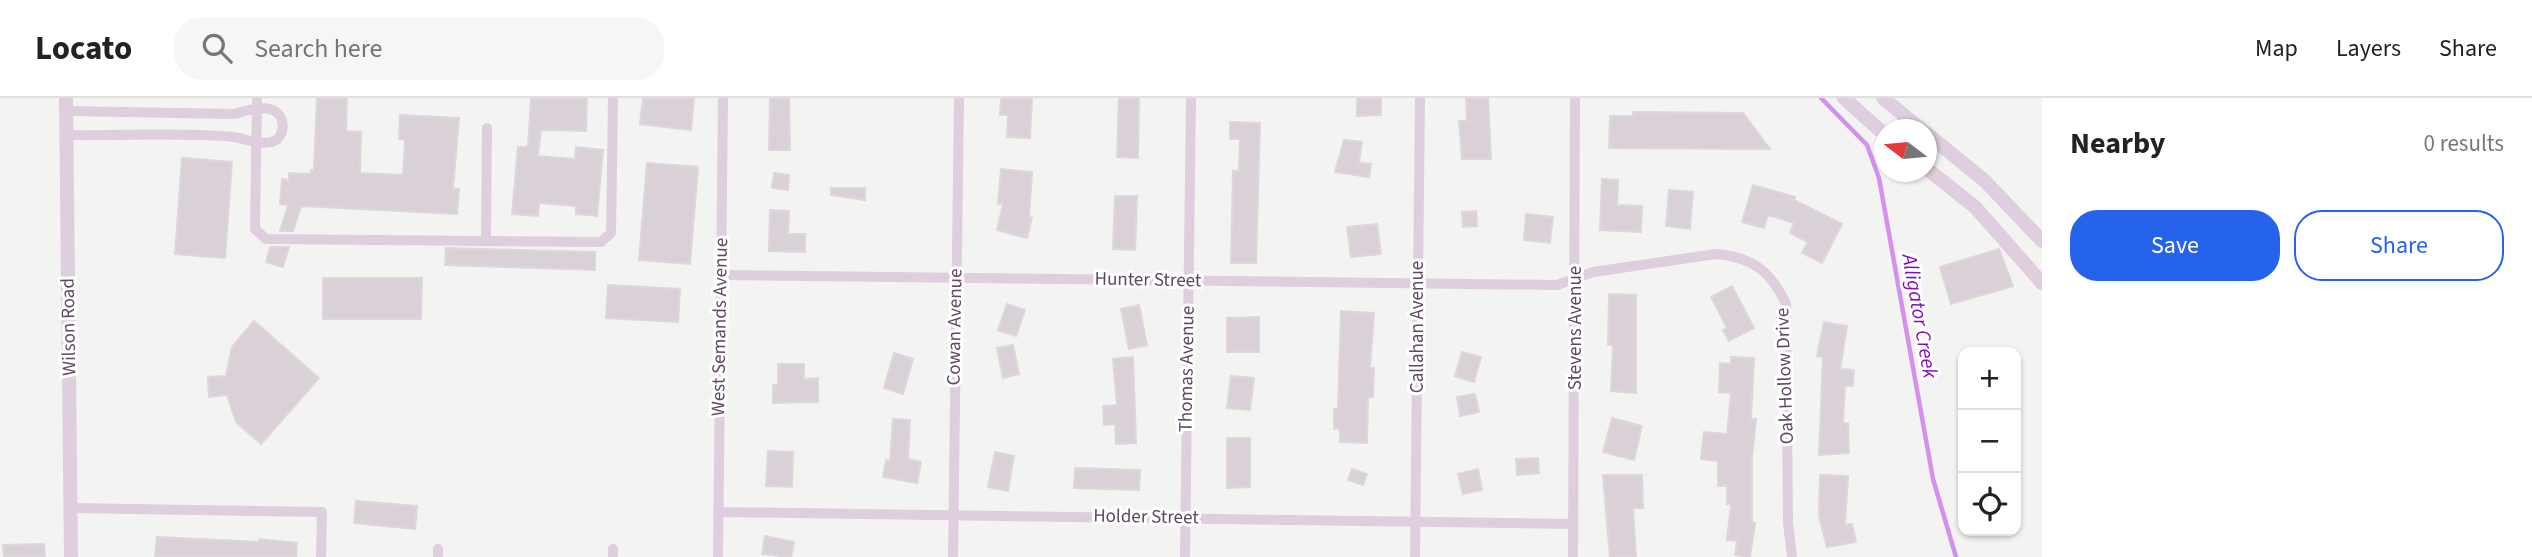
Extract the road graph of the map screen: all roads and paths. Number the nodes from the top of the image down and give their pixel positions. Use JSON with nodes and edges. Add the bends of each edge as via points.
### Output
{"nodes":[{"id":1,"x":613,"y":98,"type":"edge"},
{"id":2,"x":723,"y":98,"type":"edge"},
{"id":3,"x":959,"y":98,"type":"edge"},
{"id":4,"x":1191,"y":98,"type":"edge"},
{"id":5,"x":1420,"y":98,"type":"edge"},
{"id":6,"x":1575,"y":98,"type":"edge"},
{"id":7,"x":1844,"y":98,"type":"edge"},
{"id":8,"x":1883,"y":98,"type":"edge"},
{"id":9,"x":257,"y":103,"type":"edge"},
{"id":10,"x":67,"y":104,"type":"edge"},
{"id":11,"x":1909,"y":119,"type":"edge"},
{"id":12,"x":1874,"y":124,"type":"edge"},
{"id":13,"x":487,"y":128,"type":"dead end"},
{"id":14,"x":67,"y":135,"type":"junction"},
{"id":15,"x":1937,"y":141,"type":"edge"},
{"id":16,"x":256,"y":142,"type":"junction"},
{"id":17,"x":1976,"y":173,"type":"junction"},
{"id":18,"x":1937,"y":176,"type":"edge"},
{"id":19,"x":1960,"y":194,"type":"junction"},
{"id":20,"x":486,"y":241,"type":"junction"},
{"id":21,"x":2042,"y":241,"type":"edge"},
{"id":22,"x":721,"y":275,"type":"junction"},
{"id":23,"x":956,"y":276,"type":"junction"},
{"id":24,"x":1575,"y":280,"type":"junction"},
{"id":25,"x":1188,"y":281,"type":"junction"},
{"id":26,"x":2042,"y":282,"type":"edge"},
{"id":27,"x":1417,"y":283,"type":"junction"},
{"id":28,"x":71,"y":508,"type":"junction"},
{"id":29,"x":718,"y":512,"type":"junction"},
{"id":30,"x":953,"y":514,"type":"junction"},
{"id":31,"x":1185,"y":518,"type":"junction"},
{"id":32,"x":1415,"y":522,"type":"junction"},
{"id":33,"x":1573,"y":523,"type":"junction"},
{"id":34,"x":71,"y":557,"type":"edge"},
{"id":35,"x":321,"y":557,"type":"edge"},
{"id":36,"x":718,"y":557,"type":"edge"},
{"id":37,"x":953,"y":557,"type":"edge"},
{"id":38,"x":1185,"y":557,"type":"edge"},
{"id":39,"x":1415,"y":557,"type":"edge"},
{"id":40,"x":1573,"y":557,"type":"edge"},
{"id":41,"x":1792,"y":557,"type":"edge"}],
"edges":[{"from":1,"to":20,"type":"street","via":[[608,239]]},
{"from":2,"to":22,"type":"street","name":"West Semands Avenue"},
{"from":3,"to":23,"type":"street","name":"Cowan Avenue"},
{"from":4,"to":25,"type":"street","name":"Thomas Avenue"},
{"from":5,"to":27,"type":"street","name":"Callahan Avenue"},
{"from":6,"to":24,"type":"street","name":"Stevens Avenue"},
{"from":7,"to":12,"type":"street"},
{"from":8,"to":11,"type":"street"},
{"from":9,"to":10,"type":"street","via":[[234,114]]},
{"from":9,"to":16,"type":"street"},
{"from":9,"to":16,"type":"street","via":[[278,113],[283,125],[279,138]]},
{"from":10,"to":14,"type":"street","name":"Wilson Road"},
{"from":13,"to":20,"type":"street"},
{"from":14,"to":16,"type":"street","via":[[234,137]]},
{"from":14,"to":28,"type":"street","name":"Wilson Road"},
{"from":15,"to":17,"type":"street"},
{"from":16,"to":20,"type":"street","via":[[255,229],[266,239]]},
{"from":17,"to":19,"type":"street"},
{"from":17,"to":21,"type":"street"},
{"from":18,"to":19,"type":"street"},
{"from":19,"to":26,"type":"street"},
{"from":22,"to":23,"type":"street","name":"Hunter Street"},
{"from":22,"to":29,"type":"street","name":"West Semands Avenue"},
{"from":23,"to":25,"type":"street","name":"Hunter Street"},
{"from":23,"to":30,"type":"street","name":"Cowan Avenue"},
{"from":24,"to":27,"type":"street","name":"Hunter Street","via":[[1557,285]]},
{"from":24,"to":33,"type":"street","name":"Stevens Avenue"},
{"from":24,"to":41,"type":"street","name":"Oak Hollow Drive","via":[[1593,272],[1716,254],[1752,261],[1778,286],[1788,324]]},
{"from":25,"to":27,"type":"street","name":"Hunter Street"},
{"from":25,"to":31,"type":"street","name":"Thomas Avenue"},
{"from":27,"to":32,"type":"street","name":"Callahan Avenue"},
{"from":28,"to":34,"type":"street","name":"Wilson Road"},
{"from":28,"to":35,"type":"street","via":[[322,512]]},
{"from":29,"to":30,"type":"street","name":"Holder Street"},
{"from":29,"to":36,"type":"street","name":"West Semands Avenue"},
{"from":30,"to":31,"type":"street","name":"Holder Street"},
{"from":30,"to":37,"type":"street","name":"Cowan Avenue"},
{"from":31,"to":32,"type":"street","name":"Holder Street"},
{"from":31,"to":38,"type":"street","name":"Thomas Avenue"},
{"from":32,"to":33,"type":"street","name":"Holder Street"},
{"from":32,"to":39,"type":"street","name":"Callahan Avenue"},
{"from":33,"to":40,"type":"street","name":"Stevens Avenue"}]}
